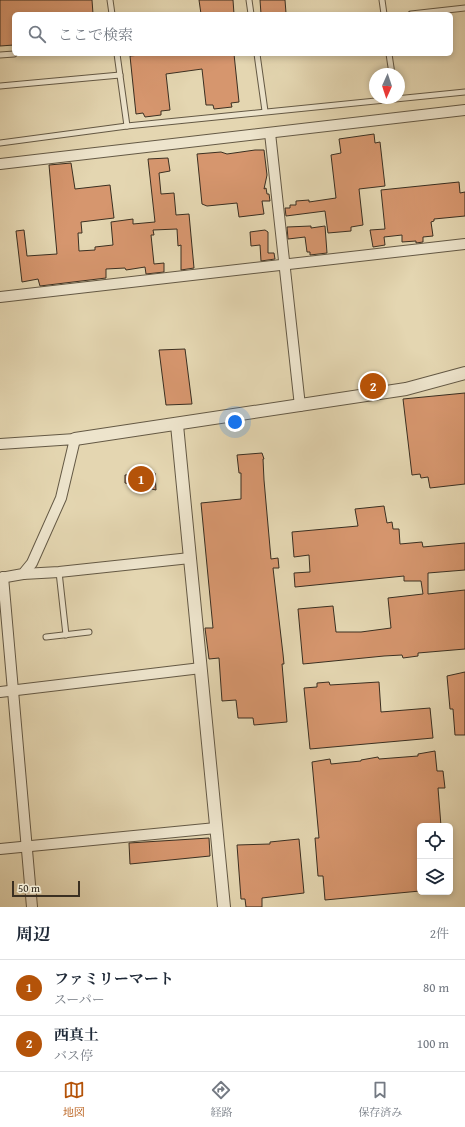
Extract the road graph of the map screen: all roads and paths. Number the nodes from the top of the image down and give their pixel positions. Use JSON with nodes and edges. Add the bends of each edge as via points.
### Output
{"nodes":[{"id":1,"x":110,"y":0,"type":"edge"},
{"id":2,"x":249,"y":0,"type":"edge"},
{"id":3,"x":382,"y":0,"type":"edge"},
{"id":4,"x":465,"y":8,"type":"edge"},
{"id":5,"x":112,"y":12,"type":"edge"},
{"id":6,"x":251,"y":12,"type":"edge"},
{"id":7,"x":384,"y":12,"type":"edge"},
{"id":8,"x":429,"y":12,"type":"edge"},
{"id":9,"x":12,"y":54,"type":"edge"},
{"id":10,"x":0,"y":55,"type":"edge"},
{"id":11,"x":117,"y":56,"type":"edge"},
{"id":12,"x":257,"y":56,"type":"edge"},
{"id":13,"x":389,"y":56,"type":"edge"},
{"id":14,"x":391,"y":68,"type":"edge"},
{"id":15,"x":120,"y":75,"type":"junction"},
{"id":16,"x":0,"y":86,"type":"edge"},
{"id":17,"x":465,"y":92,"type":"edge"},
{"id":18,"x":405,"y":98,"type":"edge"},
{"id":19,"x":369,"y":101,"type":"edge"},
{"id":20,"x":465,"y":110,"type":"edge"},
{"id":21,"x":264,"y":111,"type":"junction"},
{"id":22,"x":127,"y":126,"type":"junction"},
{"id":23,"x":270,"y":133,"type":"junction"},
{"id":24,"x":0,"y":142,"type":"edge"},
{"id":25,"x":0,"y":164,"type":"edge"},
{"id":26,"x":465,"y":244,"type":"edge"},
{"id":27,"x":284,"y":265,"type":"junction"},
{"id":28,"x":0,"y":297,"type":"edge"},
{"id":29,"x":465,"y":373,"type":"edge"},
{"id":30,"x":300,"y":406,"type":"junction"},
{"id":31,"x":177,"y":425,"type":"junction"},
{"id":32,"x":75,"y":439,"type":"junction"},
{"id":33,"x":0,"y":444,"type":"edge"},
{"id":34,"x":190,"y":558,"type":"junction"},
{"id":35,"x":60,"y":572,"type":"junction"},
{"id":36,"x":23,"y":574,"type":"junction"},
{"id":37,"x":1,"y":578,"type":"edge"},
{"id":38,"x":89,"y":632,"type":"dead end"},
{"id":39,"x":66,"y":635,"type":"junction"},
{"id":40,"x":46,"y":637,"type":"dead end"},
{"id":41,"x":201,"y":668,"type":"junction"},
{"id":42,"x":13,"y":690,"type":"junction"},
{"id":43,"x":0,"y":692,"type":"edge"},
{"id":44,"x":216,"y":828,"type":"junction"},
{"id":45,"x":27,"y":846,"type":"junction"},
{"id":46,"x":0,"y":849,"type":"edge"},
{"id":47,"x":32,"y":907,"type":"edge"},
{"id":48,"x":224,"y":907,"type":"edge"}],
"edges":[{"from":1,"to":5,"type":"lane"},
{"from":2,"to":6,"type":"lane"},
{"from":3,"to":7,"type":"lane"},
{"from":4,"to":8,"type":"lane"},
{"from":9,"to":10,"type":"lane"},
{"from":11,"to":15,"type":"lane"},
{"from":12,"to":21,"type":"lane"},
{"from":13,"to":14,"type":"lane"},
{"from":15,"to":16,"type":"lane"},
{"from":15,"to":22,"type":"lane"},
{"from":17,"to":18,"type":"lane"},
{"from":19,"to":21,"type":"lane"},
{"from":20,"to":23,"type":"street"},
{"from":21,"to":22,"type":"lane"},
{"from":22,"to":24,"type":"lane"},
{"from":23,"to":25,"type":"street"},
{"from":23,"to":27,"type":"street"},
{"from":26,"to":27,"type":"street"},
{"from":27,"to":28,"type":"street"},
{"from":27,"to":30,"type":"street"},
{"from":29,"to":30,"type":"street","via":[[406,390]]},
{"from":30,"to":31,"type":"street"},
{"from":31,"to":32,"type":"street"},
{"from":31,"to":34,"type":"street"},
{"from":32,"to":33,"type":"street"},
{"from":32,"to":36,"type":"street","via":[[61,498],[32,563]]},
{"from":34,"to":35,"type":"street"},
{"from":34,"to":41,"type":"street"},
{"from":35,"to":36,"type":"street"},
{"from":35,"to":39,"type":"lane"},
{"from":36,"to":37,"type":"street"},
{"from":37,"to":42,"type":"street"},
{"from":38,"to":39,"type":"lane"},
{"from":39,"to":40,"type":"lane"},
{"from":41,"to":42,"type":"street"},
{"from":41,"to":44,"type":"street"},
{"from":42,"to":43,"type":"street"},
{"from":42,"to":45,"type":"street"},
{"from":44,"to":45,"type":"street"},
{"from":44,"to":48,"type":"street"},
{"from":45,"to":46,"type":"street"},
{"from":45,"to":47,"type":"street"}]}
